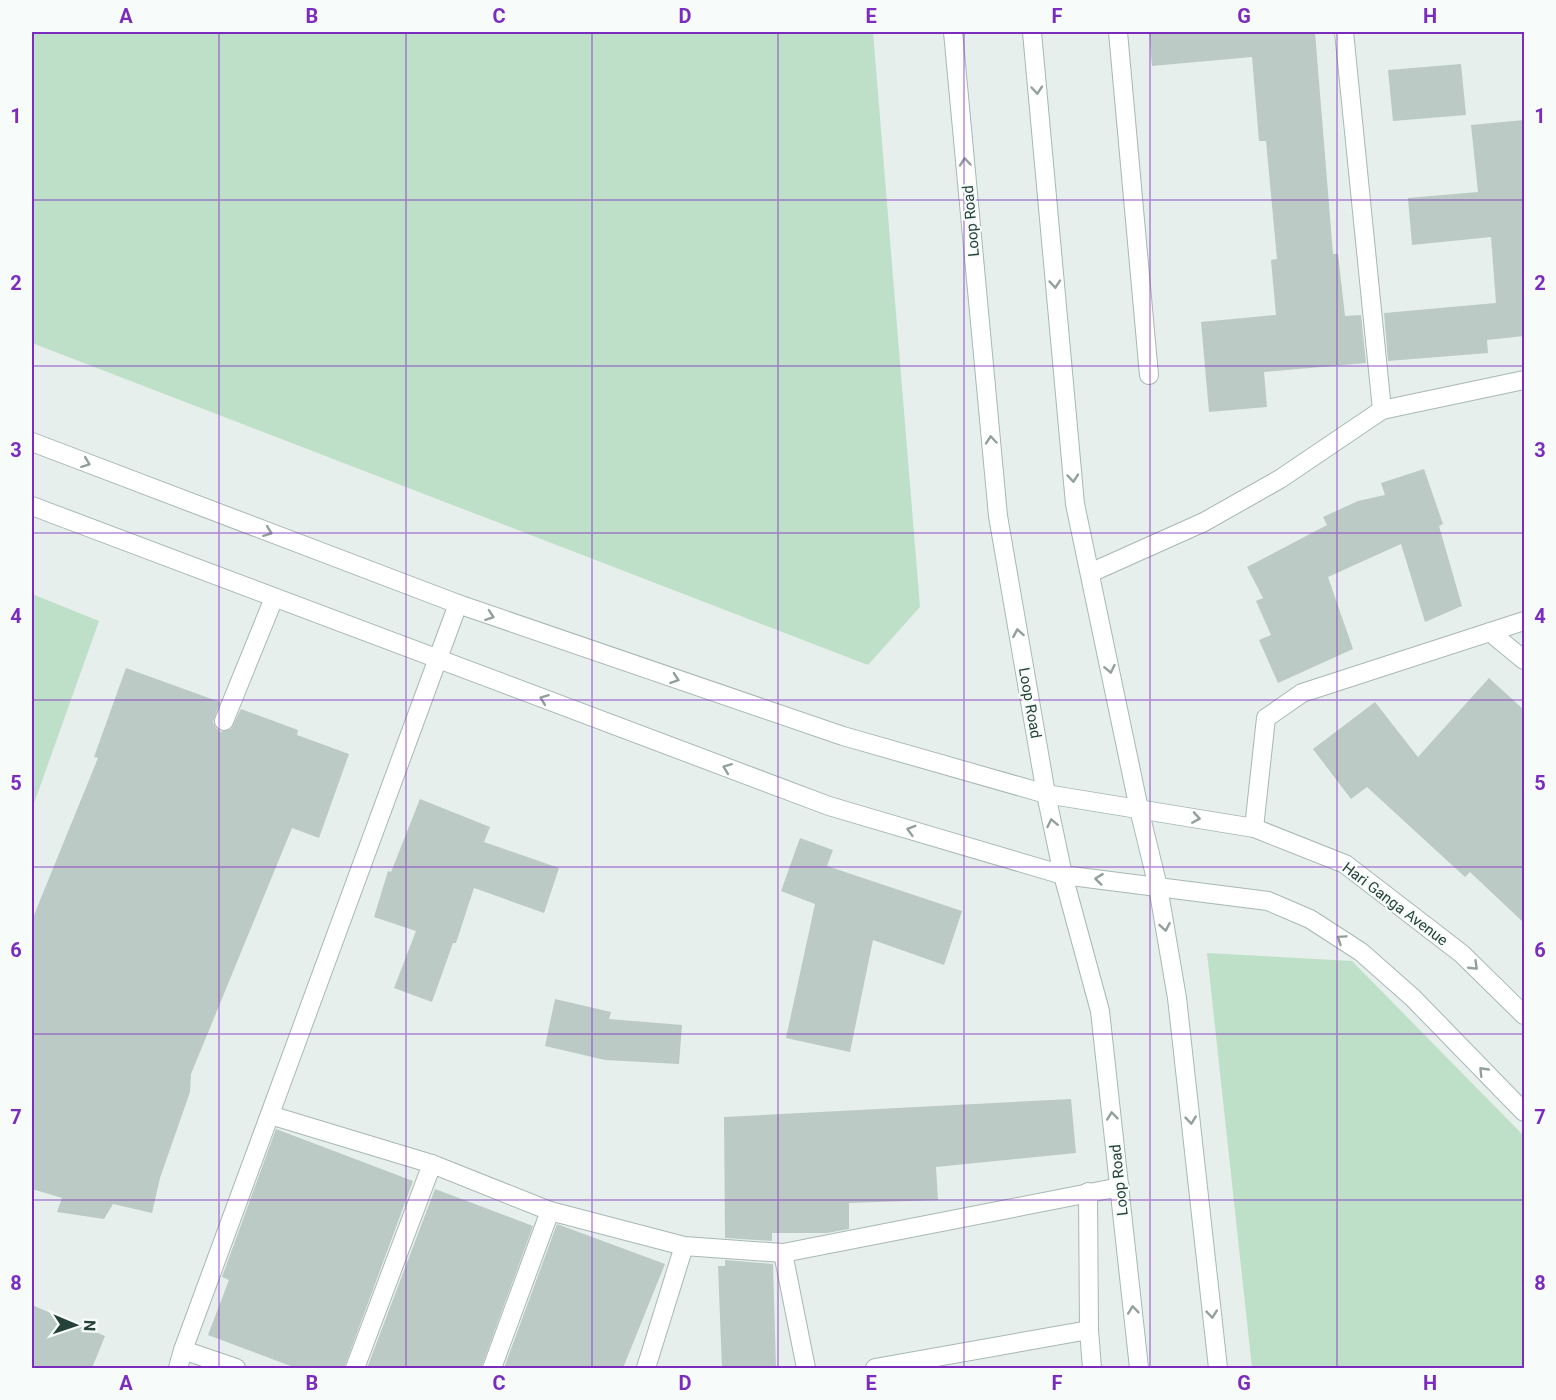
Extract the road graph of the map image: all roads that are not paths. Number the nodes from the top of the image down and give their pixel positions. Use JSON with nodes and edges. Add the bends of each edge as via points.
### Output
{"nodes":[{"id":1,"x":953,"y":32,"type":"edge"},
{"id":2,"x":1032,"y":32,"type":"edge"},
{"id":3,"x":1118,"y":32,"type":"edge"},
{"id":4,"x":1344,"y":32,"type":"edge"},
{"id":5,"x":1149,"y":375,"type":"dead end"},
{"id":6,"x":1524,"y":380,"type":"edge"},
{"id":7,"x":1382,"y":410,"type":"junction"},
{"id":8,"x":32,"y":442,"type":"edge"},
{"id":9,"x":32,"y":506,"type":"edge"},
{"id":10,"x":1090,"y":573,"type":"junction"},
{"id":11,"x":274,"y":598,"type":"junction"},
{"id":12,"x":458,"y":604,"type":"junction"},
{"id":13,"x":1524,"y":621,"type":"edge"},
{"id":14,"x":1490,"y":632,"type":"junction"},
{"id":15,"x":438,"y":659,"type":"junction"},
{"id":16,"x":1524,"y":660,"type":"edge"},
{"id":17,"x":224,"y":721,"type":"dead end"},
{"id":18,"x":1046,"y":794,"type":"junction"},
{"id":19,"x":1138,"y":809,"type":"junction"},
{"id":20,"x":1254,"y":828,"type":"junction"},
{"id":21,"x":1063,"y":875,"type":"junction"},
{"id":22,"x":1158,"y":886,"type":"junction"},
{"id":23,"x":1524,"y":1015,"type":"edge"},
{"id":24,"x":1524,"y":1112,"type":"edge"},
{"id":25,"x":270,"y":1115,"type":"junction"},
{"id":26,"x":432,"y":1164,"type":"junction"},
{"id":27,"x":1120,"y":1186,"type":"junction"},
{"id":28,"x":1088,"y":1192,"type":"junction"},
{"id":29,"x":550,"y":1211,"type":"junction"},
{"id":30,"x":684,"y":1246,"type":"junction"},
{"id":31,"x":783,"y":1253,"type":"junction"},
{"id":32,"x":1089,"y":1330,"type":"junction"},
{"id":33,"x":183,"y":1350,"type":"junction"},
{"id":34,"x":178,"y":1368,"type":"edge"},
{"id":35,"x":236,"y":1368,"type":"edge"},
{"id":36,"x":355,"y":1368,"type":"edge"},
{"id":37,"x":492,"y":1368,"type":"edge"},
{"id":38,"x":646,"y":1368,"type":"edge"},
{"id":39,"x":806,"y":1368,"type":"edge"},
{"id":40,"x":875,"y":1368,"type":"edge"},
{"id":41,"x":1092,"y":1368,"type":"edge"},
{"id":42,"x":1139,"y":1368,"type":"edge"},
{"id":43,"x":1218,"y":1368,"type":"edge"}],
"edges":[{"from":18,"to":1,"type":"street","name":"Loop Road","one_way":true,"via":[[998,516]]},
{"from":2,"to":10,"type":"street","one_way":true,"via":[[1076,504]]},
{"from":3,"to":5,"type":"street"},
{"from":4,"to":7,"type":"street"},
{"from":6,"to":7,"type":"street"},
{"from":7,"to":10,"type":"street","via":[[1280,478],[1204,522]]},
{"from":8,"to":12,"type":"street","name":"Hari Ganga Avenue","one_way":true},
{"from":9,"to":11,"type":"street"},
{"from":10,"to":19,"type":"street","one_way":true},
{"from":11,"to":15,"type":"street"},
{"from":11,"to":17,"type":"street"},
{"from":12,"to":15,"type":"street"},
{"from":12,"to":18,"type":"street","name":"Hari Ganga Avenue","one_way":true,"via":[[843,736]]},
{"from":13,"to":14,"type":"street"},
{"from":14,"to":16,"type":"street"},
{"from":14,"to":20,"type":"street","via":[[1302,693],[1266,718]]},
{"from":21,"to":15,"type":"street","one_way":true,"via":[[829,806]]},
{"from":15,"to":25,"type":"street"},
{"from":18,"to":19,"type":"street","name":"Hari Ganga Avenue"},
{"from":21,"to":18,"type":"street","name":"Loop Road","one_way":true},
{"from":19,"to":20,"type":"street","name":"Hari Ganga Avenue","one_way":true},
{"from":19,"to":22,"type":"street"},
{"from":20,"to":23,"type":"street","name":"Hari Ganga Avenue","one_way":true,"via":[[1345,864],[1462,954]]},
{"from":22,"to":21,"type":"street","one_way":true},
{"from":27,"to":21,"type":"street","name":"Loop Road","one_way":true,"via":[[1100,1011]]},
{"from":24,"to":22,"type":"street","one_way":true,"via":[[1413,998],[1360,952],[1310,919],[1268,901]]},
{"from":22,"to":43,"type":"street","one_way":true,"via":[[1178,998]]},
{"from":25,"to":26,"type":"street"},
{"from":25,"to":33,"type":"street"},
{"from":26,"to":29,"type":"street"},
{"from":26,"to":36,"type":"street"},
{"from":27,"to":28,"type":"street"},
{"from":42,"to":27,"type":"street","name":"Loop Road","one_way":true},
{"from":28,"to":31,"type":"street"},
{"from":28,"to":32,"type":"street"},
{"from":29,"to":30,"type":"street"},
{"from":29,"to":37,"type":"street"},
{"from":30,"to":31,"type":"street"},
{"from":30,"to":38,"type":"street"},
{"from":31,"to":39,"type":"street"},
{"from":32,"to":40,"type":"street"},
{"from":32,"to":41,"type":"street"},
{"from":33,"to":34,"type":"street"},
{"from":33,"to":35,"type":"street"}]}
